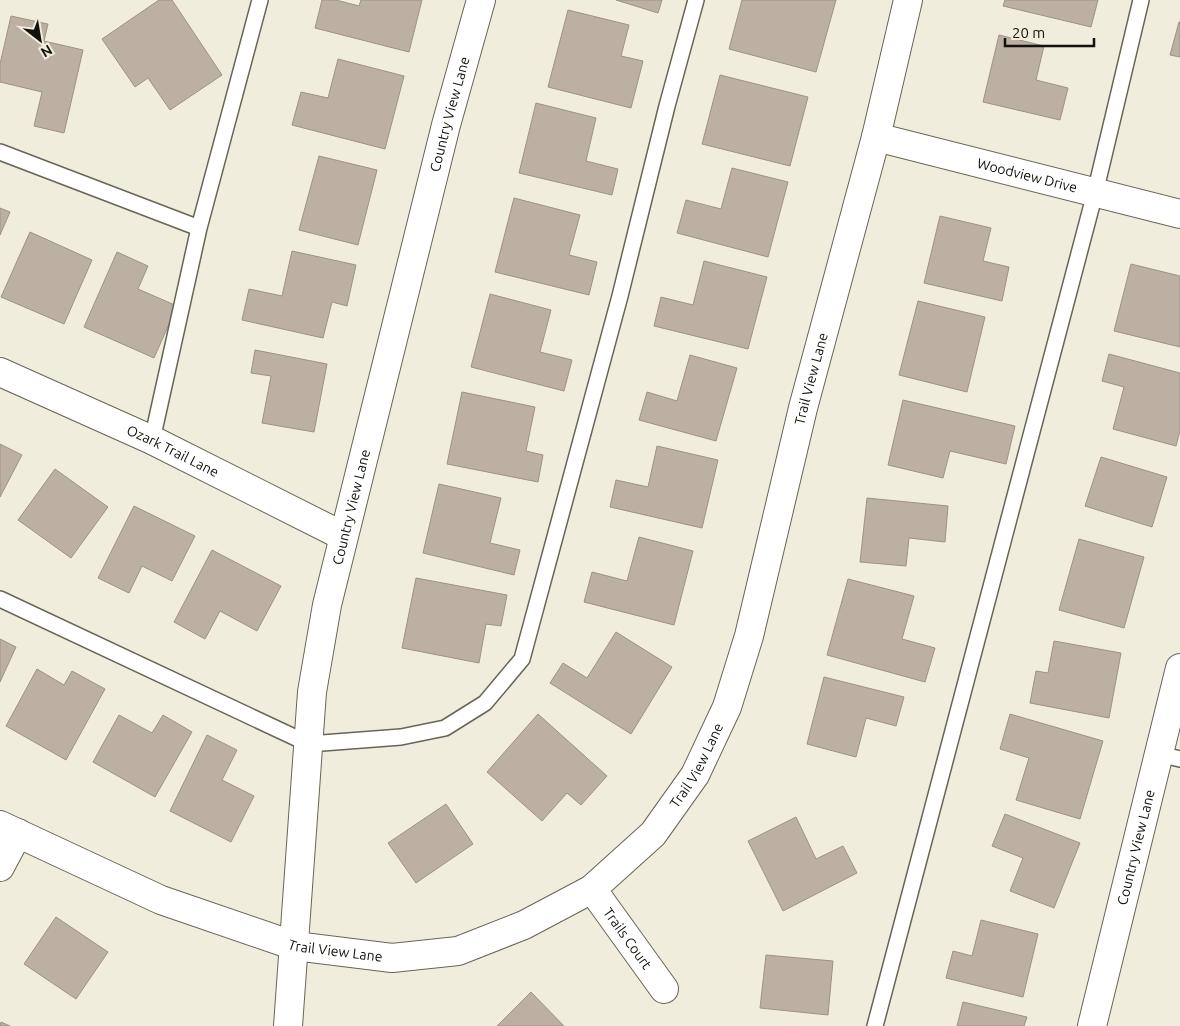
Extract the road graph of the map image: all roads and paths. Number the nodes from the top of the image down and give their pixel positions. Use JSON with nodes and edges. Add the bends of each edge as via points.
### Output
{"nodes":[{"id":1,"x":260,"y":0,"type":"edge"},
{"id":2,"x":481,"y":0,"type":"edge"},
{"id":3,"x":696,"y":0,"type":"edge"},
{"id":4,"x":908,"y":0,"type":"edge"},
{"id":5,"x":1141,"y":0,"type":"edge"},
{"id":6,"x":876,"y":137,"type":"junction"},
{"id":7,"x":0,"y":152,"type":"edge"},
{"id":8,"x":1095,"y":193,"type":"junction"},
{"id":9,"x":1180,"y":214,"type":"edge"},
{"id":10,"x":199,"y":228,"type":"junction"},
{"id":11,"x":0,"y":372,"type":"edge"},
{"id":12,"x":152,"y":440,"type":"junction"},
{"id":13,"x":343,"y":536,"type":"junction"},
{"id":14,"x":0,"y":599,"type":"edge"},
{"id":15,"x":1180,"y":668,"type":"edge"},
{"id":16,"x":309,"y":744,"type":"junction"},
{"id":17,"x":1169,"y":756,"type":"edge"},
{"id":18,"x":9,"y":829,"type":"edge"},
{"id":19,"x":0,"y":867,"type":"edge"},
{"id":20,"x":592,"y":889,"type":"junction"},
{"id":21,"x":295,"y":946,"type":"junction"},
{"id":22,"x":664,"y":990,"type":"dead end"},
{"id":23,"x":288,"y":1026,"type":"edge"},
{"id":24,"x":875,"y":1026,"type":"edge"},
{"id":25,"x":1092,"y":1026,"type":"edge"}],
"edges":[{"from":1,"to":10,"type":"lane"},
{"from":2,"to":13,"type":"street","name":"Country View Lane","via":[[446,125]]},
{"from":3,"to":16,"type":"lane","via":[[522,659],[485,703],[445,728],[401,737]]},
{"from":4,"to":6,"type":"street","name":"Trail View Lane"},
{"from":5,"to":8,"type":"lane"},
{"from":6,"to":8,"type":"street","name":"Woodview Drive"},
{"from":6,"to":20,"type":"street","name":"Trail View Lane","via":[[803,408],[749,636],[727,707],[695,775],[653,834]]},
{"from":7,"to":10,"type":"lane"},
{"from":8,"to":9,"type":"street","name":"Woodview Drive"},
{"from":8,"to":24,"type":"lane"},
{"from":10,"to":12,"type":"lane"},
{"from":11,"to":12,"type":"street","name":"Ozark Trail Lane"},
{"from":12,"to":13,"type":"street","name":"Ozark Trail Lane"},
{"from":13,"to":16,"type":"street","name":"Country View Lane","via":[[312,692]]},
{"from":14,"to":16,"type":"lane"},
{"from":15,"to":17,"type":"street","name":"Country View Lane"},
{"from":16,"to":21,"type":"street","name":"Country View Lane"},
{"from":17,"to":25,"type":"street","name":"Country View Lane"},
{"from":18,"to":19,"type":"street"},
{"from":18,"to":21,"type":"street","name":"Trail View Lane","via":[[161,900]]},
{"from":20,"to":21,"type":"street","name":"Trail View Lane","via":[[524,925],[458,951],[392,958]]},
{"from":20,"to":22,"type":"street","name":"Trails Court"},
{"from":21,"to":23,"type":"street","name":"Country View Lane"}]}
